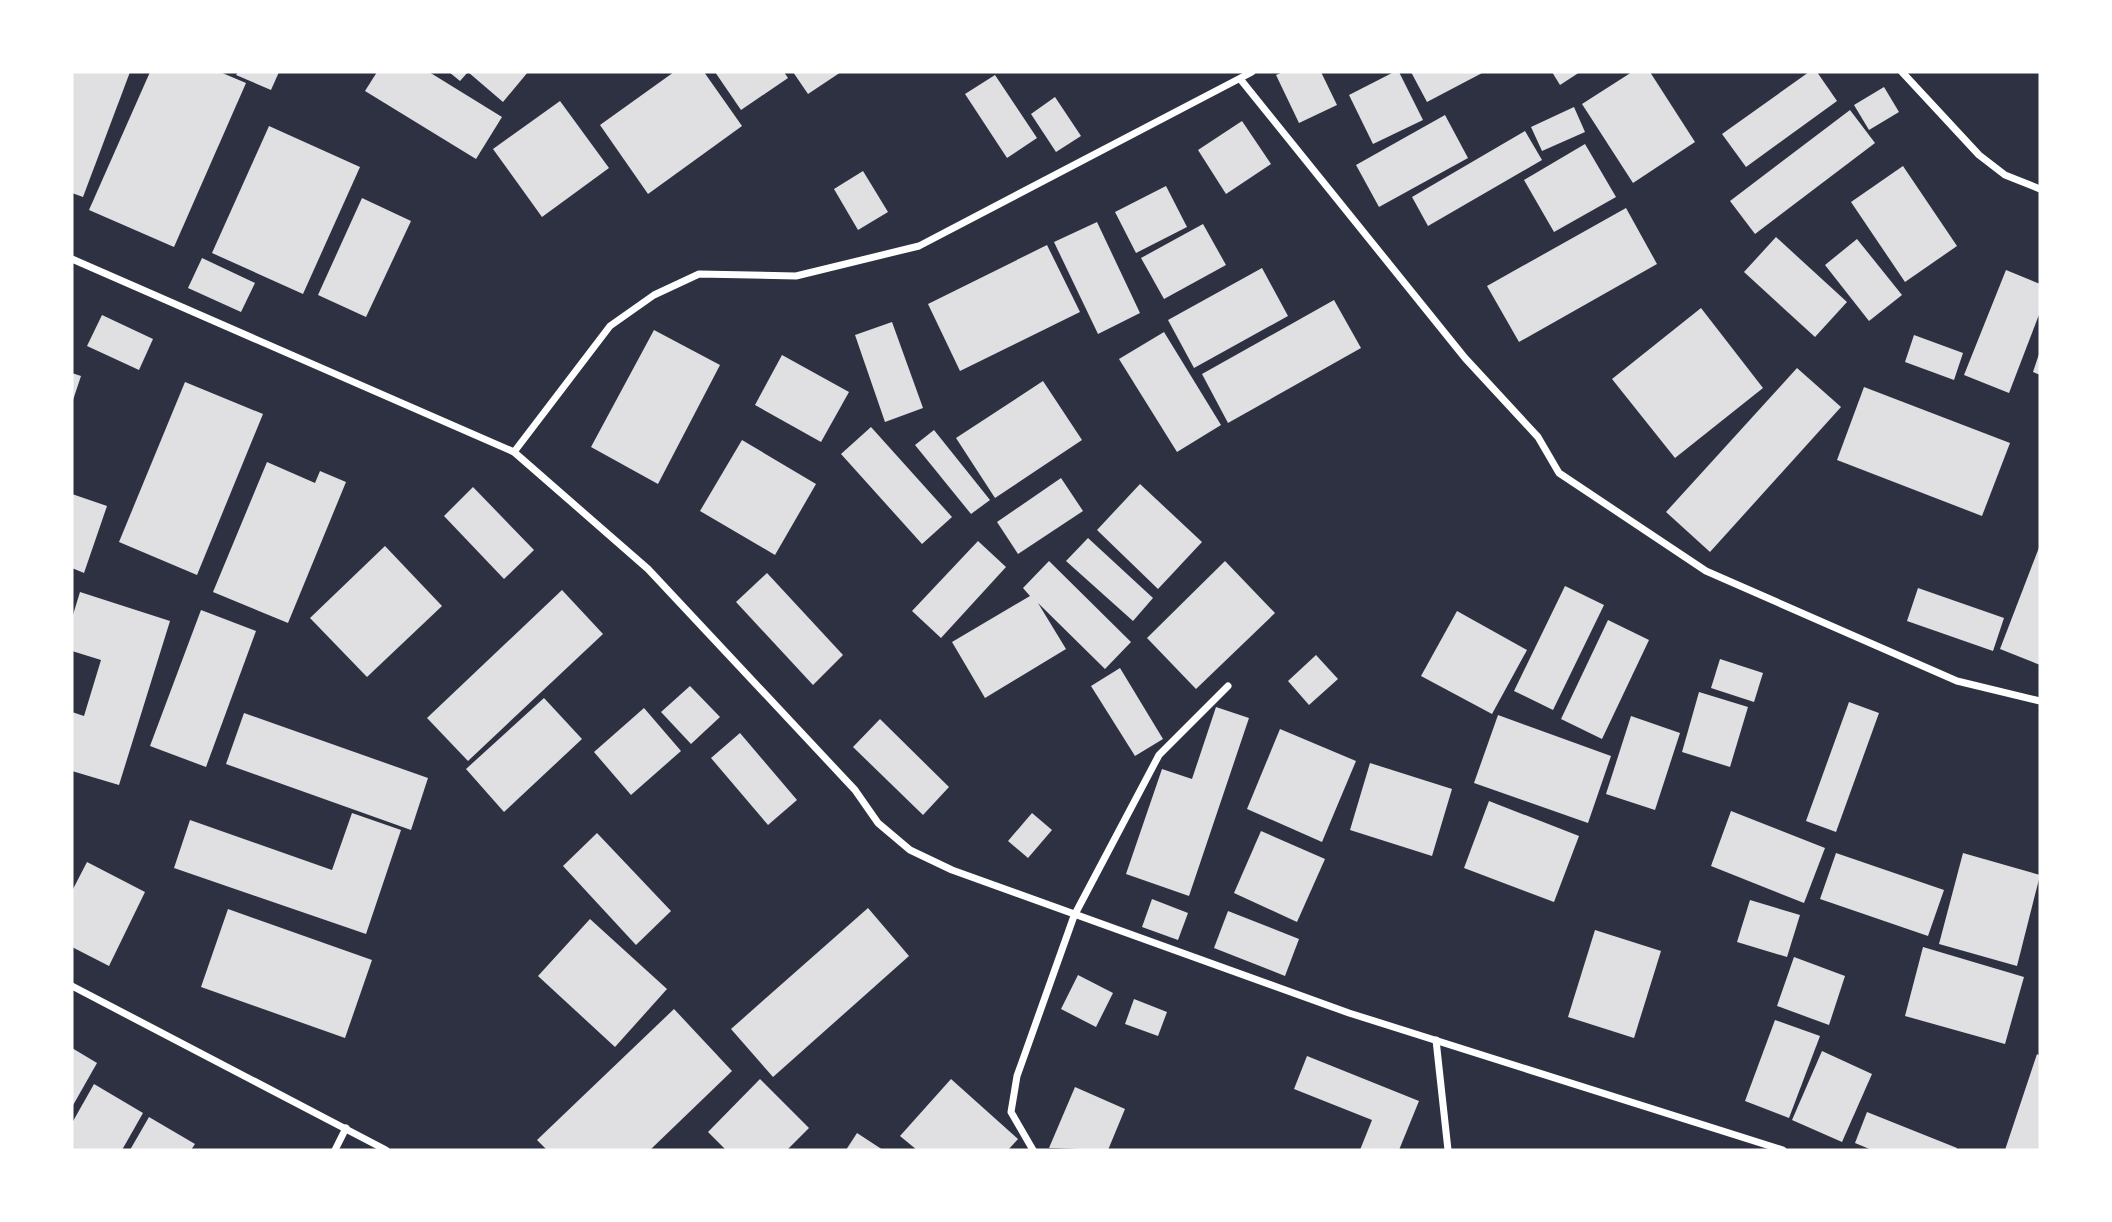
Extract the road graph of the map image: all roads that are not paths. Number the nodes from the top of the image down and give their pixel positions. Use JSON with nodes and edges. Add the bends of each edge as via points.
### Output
{"nodes":[{"id":1,"x":1252,"y":72,"type":"edge"},
{"id":2,"x":1902,"y":72,"type":"edge"},
{"id":3,"x":1241,"y":80,"type":"junction"},
{"id":4,"x":2040,"y":189,"type":"edge"},
{"id":5,"x":72,"y":259,"type":"edge"},
{"id":6,"x":514,"y":452,"type":"junction"},
{"id":7,"x":1228,"y":686,"type":"dead end"},
{"id":8,"x":2040,"y":701,"type":"edge"},
{"id":9,"x":1074,"y":916,"type":"junction"},
{"id":10,"x":72,"y":986,"type":"edge"},
{"id":11,"x":1436,"y":1040,"type":"junction"},
{"id":12,"x":346,"y":1128,"type":"junction"},
{"id":13,"x":1763,"y":1147,"type":"edge"},
{"id":14,"x":335,"y":1150,"type":"edge"},
{"id":15,"x":386,"y":1150,"type":"edge"},
{"id":16,"x":1034,"y":1150,"type":"edge"},
{"id":17,"x":1448,"y":1150,"type":"edge"},
{"id":18,"x":1783,"y":1150,"type":"edge"}],
"edges":[{"from":1,"to":3,"type":"street"},
{"from":2,"to":4,"type":"street","via":[[1979,155],[2005,176]]},
{"from":3,"to":6,"type":"street","via":[[919,246],[796,276],[699,274],[654,295],[610,326]]},
{"from":3,"to":8,"type":"street","via":[[1465,358],[1538,437],[1559,473],[1706,571],[1957,681]]},
{"from":5,"to":6,"type":"street"},
{"from":6,"to":9,"type":"street","via":[[648,569],[855,790],[878,823],[911,850],[952,870]]},
{"from":7,"to":9,"type":"street","via":[[1159,755]]},
{"from":9,"to":11,"type":"street"},
{"from":9,"to":16,"type":"street","via":[[1017,1076],[1011,1112]]},
{"from":10,"to":12,"type":"street"},
{"from":11,"to":13,"type":"street"},
{"from":11,"to":17,"type":"street"},
{"from":12,"to":14,"type":"street"},
{"from":12,"to":15,"type":"street"},
{"from":13,"to":18,"type":"street"}]}
